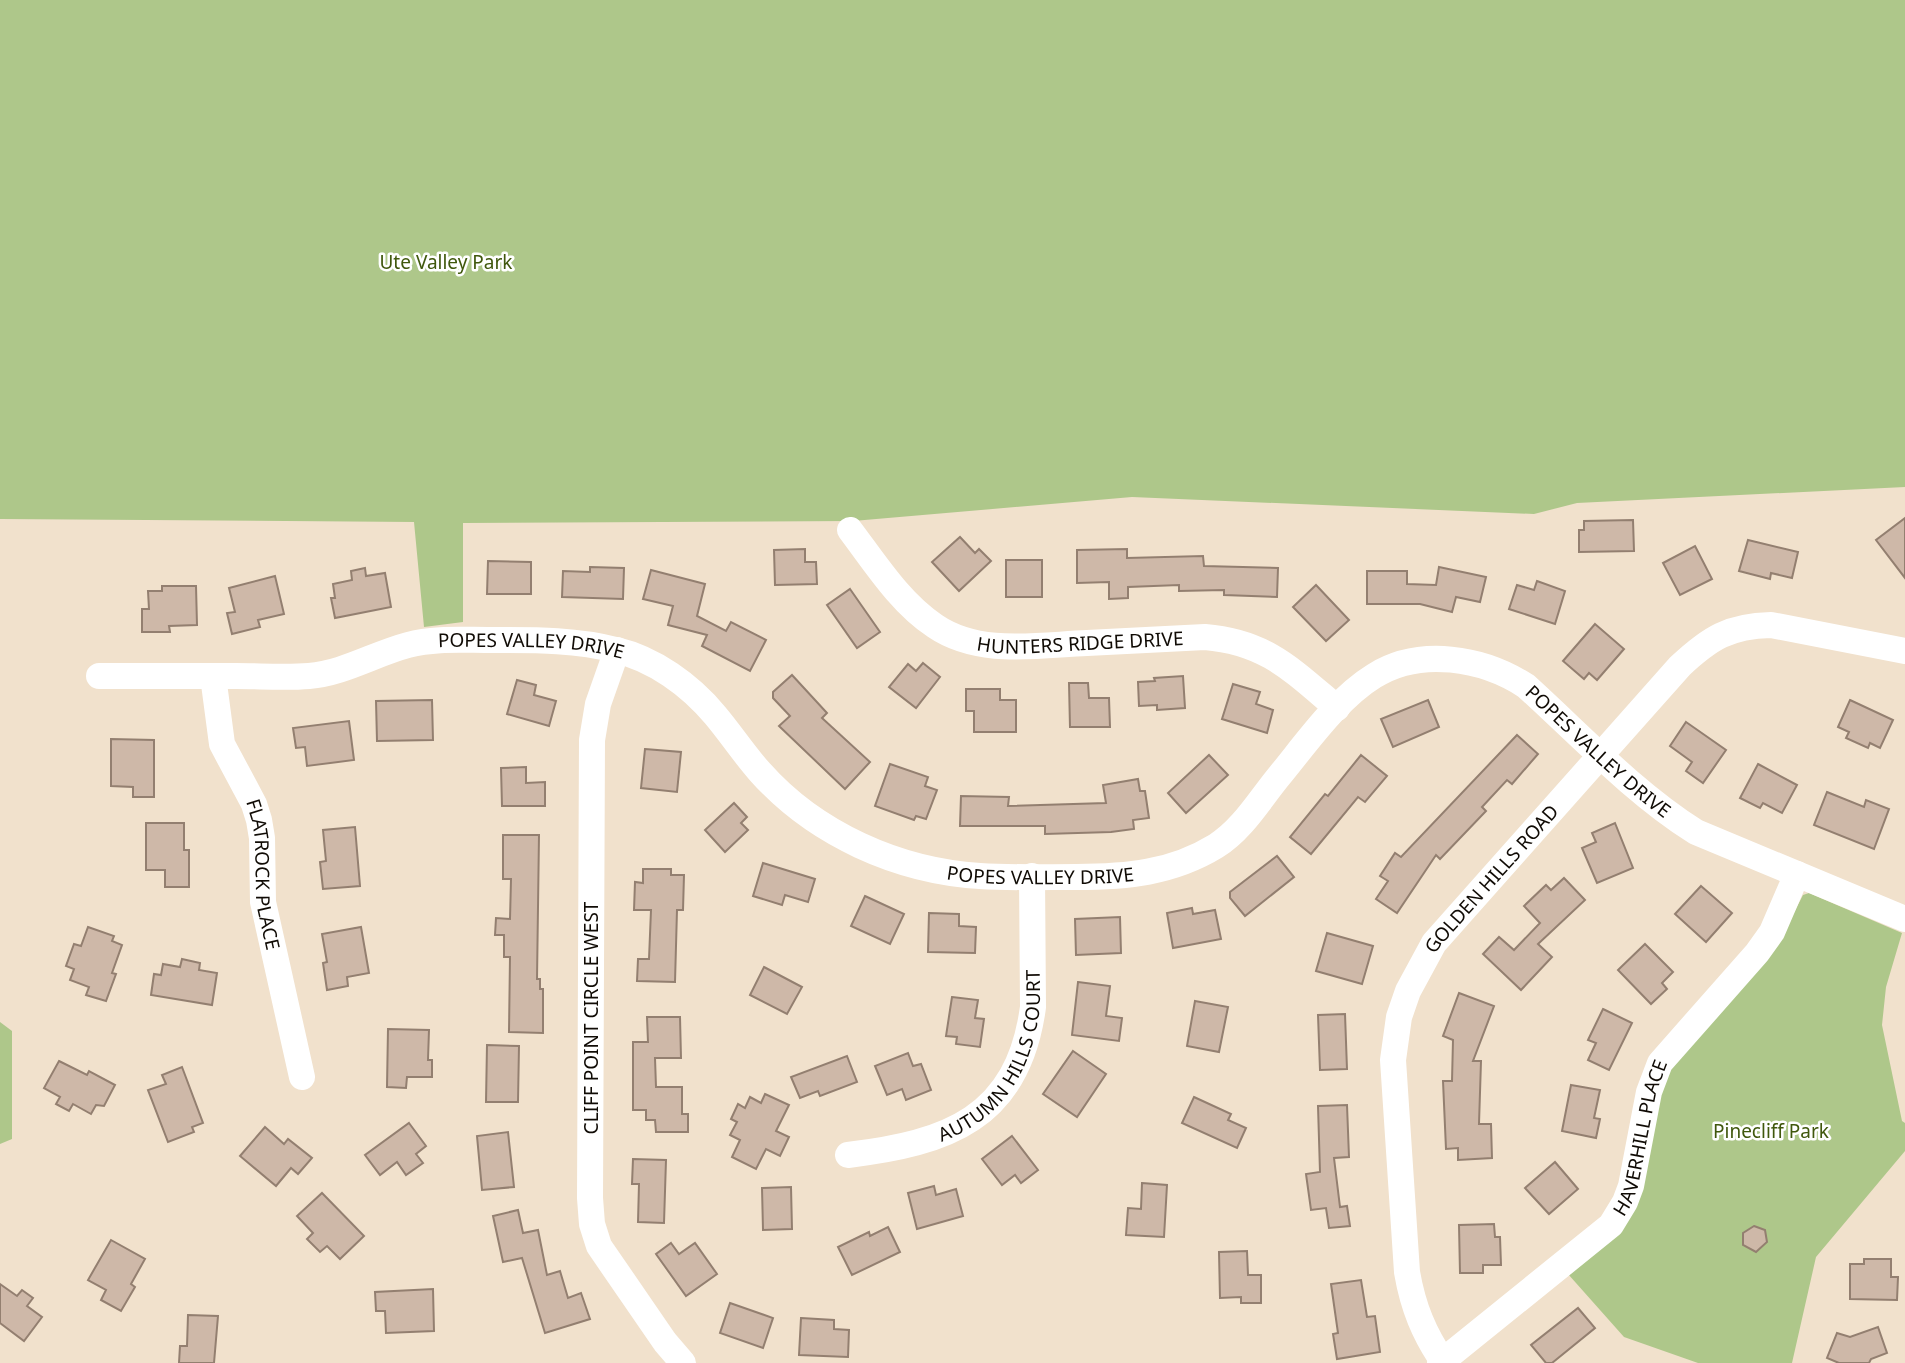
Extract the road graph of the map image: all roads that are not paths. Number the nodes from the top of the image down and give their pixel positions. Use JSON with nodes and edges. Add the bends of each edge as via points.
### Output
{"nodes":[{"id":1,"x":850,"y":530,"type":"dead end"},
{"id":2,"x":617,"y":650,"type":"junction"},
{"id":3,"x":1905,"y":651,"type":"edge"},
{"id":4,"x":99,"y":676,"type":"dead end"},
{"id":5,"x":213,"y":676,"type":"junction"},
{"id":6,"x":1337,"y":708,"type":"junction"},
{"id":7,"x":1601,"y":754,"type":"junction"},
{"id":8,"x":1797,"y":874,"type":"junction"},
{"id":9,"x":1032,"y":876,"type":"junction"},
{"id":10,"x":1905,"y":919,"type":"edge"},
{"id":11,"x":302,"y":1077,"type":"dead end"},
{"id":12,"x":848,"y":1155,"type":"dead end"},
{"id":13,"x":1442,"y":1362,"type":"edge"},
{"id":14,"x":683,"y":1363,"type":"edge"}],
"edges":[{"from":1,"to":6,"type":"street","name":"HUNTERS RIDGE DRIVE","via":[[905,601],[951,636],[1010,646],[1224,639],[1277,659]]},
{"from":2,"to":5,"type":"street","name":"POPES VALLEY DRIVE","via":[[558,639],[437,640],[387,651],[328,673]]},
{"from":2,"to":9,"type":"street","name":"POPES VALLEY DRIVE","via":[[683,684],[714,714],[761,774],[797,808],[839,835],[916,866],[979,876]]},
{"from":2,"to":14,"type":"street","name":"CLIFF POINT CIRCLE WEST","via":[[597,704],[592,740],[592,1224],[599,1246]]},
{"from":3,"to":7,"type":"street","name":"GOLDEN HILLS ROAD","via":[[1771,625],[1731,630],[1698,649]]},
{"from":4,"to":5,"type":"street","name":"POPES VALLEY DRIVE"},
{"from":5,"to":11,"type":"street","name":"FLATROCK PLACE","via":[[222,744],[259,820],[263,902]]},
{"from":6,"to":7,"type":"street","name":"POPES VALLEY DRIVE","via":[[1374,675],[1392,667],[1430,659],[1468,662],[1511,676],[1526,686]]},
{"from":6,"to":9,"type":"street","name":"POPES VALLEY DRIVE","via":[[1250,814],[1218,845],[1182,863],[1135,875]]},
{"from":7,"to":8,"type":"street","name":"POPES VALLEY DRIVE","via":[[1662,810],[1696,832]]},
{"from":7,"to":13,"type":"street","name":"GOLDEN HILLS ROAD","via":[[1434,943],[1399,1017],[1393,1081],[1407,1272],[1418,1318]]},
{"from":8,"to":10,"type":"street","name":"POPES VALLEY DRIVE"},
{"from":8,"to":13,"type":"street","name":"HAVERHILL PLACE","via":[[1772,932],[1757,953],[1660,1063],[1649,1092],[1631,1186],[1620,1213],[1598,1236]]},
{"from":9,"to":12,"type":"street","name":"AUTUMN HILLS COURT","via":[[1031,1017],[1023,1049],[1005,1086],[992,1102],[956,1128],[914,1145]]}]}
